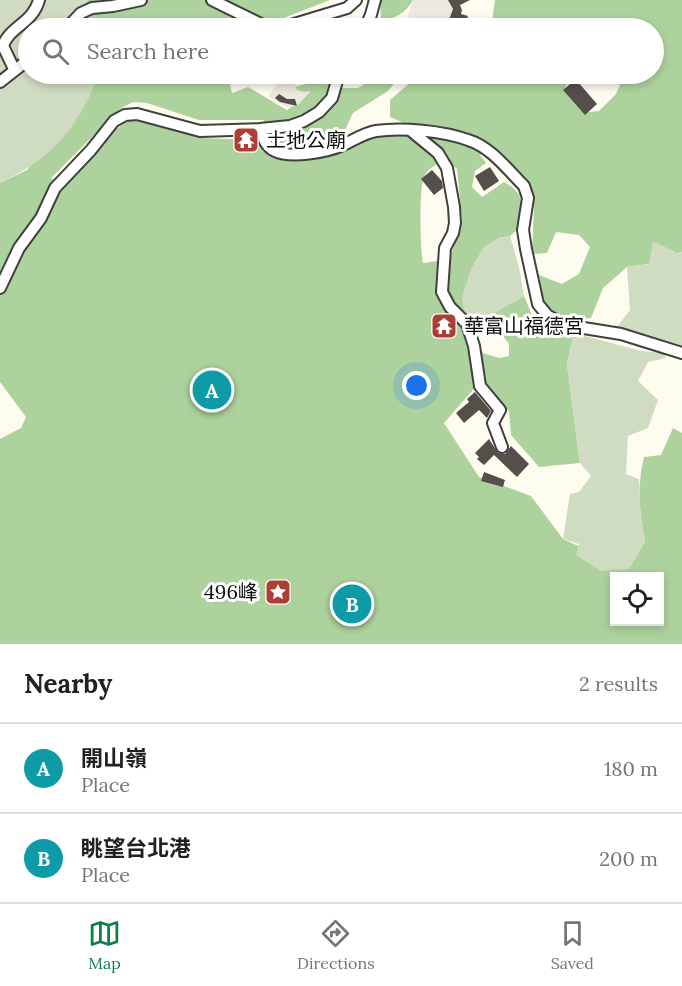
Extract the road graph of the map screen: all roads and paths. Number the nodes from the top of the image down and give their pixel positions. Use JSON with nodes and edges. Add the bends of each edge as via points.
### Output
{"nodes":[{"id":1,"x":39,"y":0,"type":"edge"},
{"id":2,"x":141,"y":0,"type":"edge"},
{"id":3,"x":212,"y":0,"type":"edge"},
{"id":4,"x":356,"y":0,"type":"edge"},
{"id":5,"x":375,"y":0,"type":"edge"},
{"id":6,"x":30,"y":18,"type":"edge"},
{"id":7,"x":76,"y":18,"type":"edge"},
{"id":8,"x":249,"y":18,"type":"edge"},
{"id":9,"x":314,"y":18,"type":"edge"},
{"id":10,"x":370,"y":18,"type":"edge"},
{"id":11,"x":18,"y":28,"type":"edge"},
{"id":12,"x":18,"y":66,"type":"edge"},
{"id":13,"x":14,"y":69,"type":"junction"},
{"id":14,"x":0,"y":82,"type":"edge"},
{"id":15,"x":336,"y":84,"type":"edge"},
{"id":16,"x":260,"y":129,"type":"junction"},
{"id":17,"x":409,"y":130,"type":"junction"},
{"id":18,"x":0,"y":288,"type":"edge"},
{"id":19,"x":682,"y":353,"type":"edge"},
{"id":20,"x":502,"y":447,"type":"dead end"}],
"edges":[{"from":1,"to":6,"type":"street"},
{"from":2,"to":7,"type":"street","via":[[92,8]]},
{"from":3,"to":8,"type":"street"},
{"from":4,"to":9,"type":"street","via":[[347,8]]},
{"from":5,"to":10,"type":"street"},
{"from":11,"to":13,"type":"street","via":[[3,46]]},
{"from":12,"to":13,"type":"street"},
{"from":13,"to":14,"type":"street"},
{"from":15,"to":16,"type":"street","via":[[332,98],[304,121]]},
{"from":16,"to":17,"type":"street","via":[[264,142],[275,151],[305,154],[340,146],[377,131]]},
{"from":16,"to":18,"type":"street","via":[[200,131],[137,114],[114,121],[55,188]]},
{"from":17,"to":19,"type":"street","via":[[476,143],[524,186],[528,198],[524,240],[538,304],[547,315],[565,324],[621,334]]},
{"from":17,"to":20,"type":"street","via":[[438,153],[447,168],[455,223],[445,248],[442,292],[467,324],[480,386],[500,410],[493,423]]}]}
